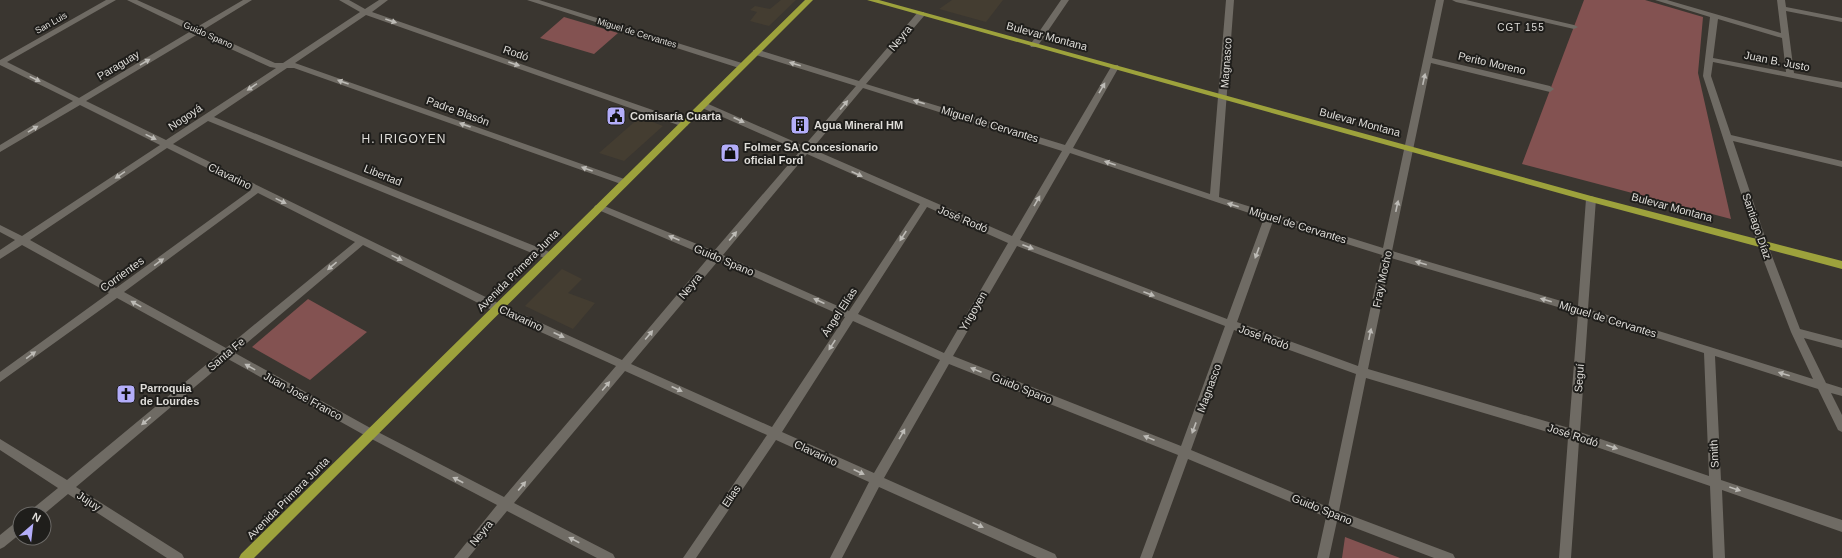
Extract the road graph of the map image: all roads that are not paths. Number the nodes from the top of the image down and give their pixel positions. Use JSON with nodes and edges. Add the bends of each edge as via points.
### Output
{"nodes":[{"id":1,"x":112,"y":0,"type":"edge"},
{"id":2,"x":132,"y":0,"type":"edge"},
{"id":3,"x":248,"y":0,"type":"edge"},
{"id":4,"x":343,"y":0,"type":"edge"},
{"id":5,"x":384,"y":0,"type":"edge"},
{"id":6,"x":531,"y":0,"type":"edge"},
{"id":7,"x":809,"y":0,"type":"edge"},
{"id":8,"x":871,"y":0,"type":"edge"},
{"id":9,"x":1065,"y":0,"type":"edge"},
{"id":10,"x":1230,"y":0,"type":"edge"},
{"id":11,"x":1440,"y":0,"type":"edge"},
{"id":12,"x":1456,"y":0,"type":"edge"},
{"id":13,"x":1659,"y":0,"type":"edge"},
{"id":14,"x":1781,"y":4,"type":"edge"},
{"id":15,"x":365,"y":12,"type":"junction"},
{"id":16,"x":920,"y":14,"type":"junction"},
{"id":17,"x":1714,"y":17,"type":"junction"},
{"id":18,"x":1842,"y":20,"type":"edge"},
{"id":19,"x":1574,"y":26,"type":"dead end"},
{"id":20,"x":197,"y":30,"type":"junction"},
{"id":21,"x":1784,"y":36,"type":"junction"},
{"id":22,"x":1034,"y":45,"type":"junction"},
{"id":23,"x":756,"y":52,"type":"junction"},
{"id":24,"x":1708,"y":59,"type":"junction"},
{"id":25,"x":1428,"y":60,"type":"junction"},
{"id":26,"x":0,"y":62,"type":"edge"},
{"id":27,"x":285,"y":66,"type":"junction"},
{"id":28,"x":742,"y":66,"type":"junction"},
{"id":29,"x":1115,"y":67,"type":"junction"},
{"id":30,"x":1790,"y":74,"type":"junction"},
{"id":31,"x":861,"y":84,"type":"junction"},
{"id":32,"x":1842,"y":85,"type":"edge"},
{"id":33,"x":1550,"y":89,"type":"dead end"},
{"id":34,"x":1223,"y":97,"type":"junction"},
{"id":35,"x":80,"y":101,"type":"junction"},
{"id":36,"x":703,"y":105,"type":"junction"},
{"id":37,"x":208,"y":117,"type":"junction"},
{"id":38,"x":684,"y":124,"type":"junction"},
{"id":39,"x":1727,"y":137,"type":"junction"},
{"id":40,"x":167,"y":144,"type":"junction"},
{"id":41,"x":1409,"y":148,"type":"junction"},
{"id":42,"x":0,"y":149,"type":"edge"},
{"id":43,"x":1067,"y":149,"type":"junction"},
{"id":44,"x":805,"y":151,"type":"junction"},
{"id":45,"x":1842,"y":164,"type":"edge"},
{"id":46,"x":624,"y":182,"type":"junction"},
{"id":47,"x":258,"y":189,"type":"junction"},
{"id":48,"x":1214,"y":198,"type":"junction"},
{"id":49,"x":1591,"y":199,"type":"junction"},
{"id":50,"x":925,"y":204,"type":"junction"},
{"id":51,"x":599,"y":207,"type":"junction"},
{"id":52,"x":1270,"y":216,"type":"junction"},
{"id":53,"x":0,"y":228,"type":"edge"},
{"id":54,"x":22,"y":240,"type":"junction"},
{"id":55,"x":362,"y":241,"type":"junction"},
{"id":56,"x":1014,"y":241,"type":"junction"},
{"id":57,"x":1762,"y":243,"type":"junction"},
{"id":58,"x":1387,"y":253,"type":"junction"},
{"id":59,"x":0,"y":255,"type":"edge"},
{"id":60,"x":549,"y":256,"type":"junction"},
{"id":61,"x":716,"y":256,"type":"junction"},
{"id":62,"x":1842,"y":265,"type":"edge"},
{"id":63,"x":117,"y":293,"type":"junction"},
{"id":64,"x":498,"y":308,"type":"junction"},
{"id":65,"x":1583,"y":311,"type":"junction"},
{"id":66,"x":852,"y":315,"type":"junction"},
{"id":67,"x":1232,"y":325,"type":"junction"},
{"id":68,"x":1796,"y":332,"type":"junction"},
{"id":69,"x":1842,"y":344,"type":"edge"},
{"id":70,"x":1709,"y":351,"type":"junction"},
{"id":71,"x":226,"y":354,"type":"junction"},
{"id":72,"x":946,"y":358,"type":"junction"},
{"id":73,"x":624,"y":365,"type":"junction"},
{"id":74,"x":1362,"y":372,"type":"junction"},
{"id":75,"x":0,"y":378,"type":"edge"},
{"id":76,"x":1822,"y":385,"type":"junction"},
{"id":77,"x":1842,"y":392,"type":"edge"},
{"id":78,"x":1842,"y":427,"type":"edge"},
{"id":79,"x":370,"y":433,"type":"junction"},
{"id":80,"x":774,"y":434,"type":"junction"},
{"id":81,"x":1575,"y":435,"type":"junction"},
{"id":82,"x":0,"y":444,"type":"edge"},
{"id":83,"x":1185,"y":453,"type":"junction"},
{"id":84,"x":876,"y":480,"type":"junction"},
{"id":85,"x":1715,"y":482,"type":"junction"},
{"id":86,"x":67,"y":487,"type":"junction"},
{"id":87,"x":505,"y":505,"type":"junction"},
{"id":88,"x":44,"y":506,"type":"edge"},
{"id":89,"x":1332,"y":514,"type":"junction"},
{"id":90,"x":1842,"y":526,"type":"edge"},
{"id":91,"x":12,"y":533,"type":"edge"},
{"id":92,"x":0,"y":543,"type":"edge"},
{"id":93,"x":178,"y":558,"type":"edge"},
{"id":94,"x":245,"y":558,"type":"edge"},
{"id":95,"x":460,"y":558,"type":"edge"},
{"id":96,"x":608,"y":558,"type":"edge"},
{"id":97,"x":689,"y":558,"type":"edge"},
{"id":98,"x":836,"y":558,"type":"edge"},
{"id":99,"x":1051,"y":558,"type":"edge"},
{"id":100,"x":1146,"y":558,"type":"edge"},
{"id":101,"x":1323,"y":558,"type":"edge"},
{"id":102,"x":1449,"y":558,"type":"edge"},
{"id":103,"x":1565,"y":558,"type":"edge"},
{"id":104,"x":1719,"y":558,"type":"edge"}],
"edges":[{"from":1,"to":26,"type":"street","name":"San Luis"},
{"from":2,"to":20,"type":"street","name":"Guido Spano"},
{"from":3,"to":20,"type":"street","name":"Paraguay"},
{"from":4,"to":15,"type":"street","name":"Rodó"},
{"from":5,"to":15,"type":"street","name":"Nogoyá"},
{"from":6,"to":28,"type":"street","name":"Miguel de Cervantes"},
{"from":7,"to":23,"type":"main road","name":"Avenida Primera Junta"},
{"from":8,"to":16,"type":"main road","name":"Bulevar Montana"},
{"from":9,"to":22,"type":"street"},
{"from":10,"to":34,"type":"street","name":"Magnasco"},
{"from":11,"to":25,"type":"street","name":"Fray Mocho"},
{"from":12,"to":19,"type":"street"},
{"from":13,"to":17,"type":"street"},
{"from":14,"to":18,"type":"street"},
{"from":14,"to":21,"type":"street"},
{"from":15,"to":27,"type":"street","name":"Nogoyá"},
{"from":15,"to":38,"type":"street","name":"Rodó","one_way":true},
{"from":16,"to":22,"type":"main road","name":"Bulevar Montana"},
{"from":16,"to":31,"type":"street","name":"Neyra"},
{"from":17,"to":21,"type":"street"},
{"from":17,"to":24,"type":"street","name":"Santiago Díaz"},
{"from":20,"to":27,"type":"street","name":"Guido Spano","via":[[273,64]]},
{"from":35,"to":20,"type":"street","name":"Paraguay","one_way":true},
{"from":21,"to":30,"type":"street"},
{"from":22,"to":29,"type":"main road","name":"Bulevar Montana"},
{"from":23,"to":28,"type":"main road","name":"Avenida Primera Junta"},
{"from":31,"to":23,"type":"street","name":"Miguel de Cervantes","one_way":true},
{"from":24,"to":30,"type":"street","name":"Juan B. Justo"},
{"from":24,"to":39,"type":"street","name":"Santiago Díaz","via":[[1707,76]]},
{"from":25,"to":33,"type":"street","name":"Perito Moreno"},
{"from":41,"to":25,"type":"street","name":"Fray Mocho","one_way":true},
{"from":26,"to":35,"type":"street","name":"Clavarino","one_way":true},
{"from":27,"to":37,"type":"street","name":"Nogoyá","one_way":true},
{"from":46,"to":27,"type":"street","name":"Padre Blasón","one_way":true,"via":[[295,65]]},
{"from":28,"to":36,"type":"main road","name":"Avenida Primera Junta"},
{"from":29,"to":34,"type":"main road","name":"Bulevar Montana"},
{"from":43,"to":29,"type":"street","name":"Yrigoyen","one_way":true},
{"from":30,"to":32,"type":"street","name":"Juan B. Justo"},
{"from":43,"to":31,"type":"street","name":"Miguel de Cervantes","one_way":true},
{"from":44,"to":31,"type":"street","name":"Neyra","one_way":true},
{"from":34,"to":41,"type":"main road","name":"Bulevar Montana"},
{"from":34,"to":48,"type":"street","name":"Magnasco"},
{"from":35,"to":40,"type":"street","name":"Clavarino","one_way":true},
{"from":42,"to":35,"type":"street","name":"Paraguay","one_way":true},
{"from":36,"to":38,"type":"main road","name":"Avenida Primera Junta"},
{"from":36,"to":44,"type":"street","name":"José Rodó","one_way":true},
{"from":37,"to":40,"type":"street","name":"Nogoyá"},
{"from":37,"to":60,"type":"street","name":"Libertad"},
{"from":38,"to":46,"type":"main road","name":"Avenida Primera Junta"},
{"from":39,"to":45,"type":"street"},
{"from":39,"to":57,"type":"street","name":"Santiago Díaz"},
{"from":40,"to":47,"type":"street","name":"Clavarino"},
{"from":40,"to":54,"type":"street","name":"Nogoyá","one_way":true},
{"from":41,"to":49,"type":"main road","name":"Bulevar Montana"},
{"from":58,"to":41,"type":"street","name":"Fray Mocho","one_way":true},
{"from":48,"to":43,"type":"street","name":"Miguel de Cervantes","one_way":true},
{"from":56,"to":43,"type":"street","name":"Yrigoyen","one_way":true},
{"from":44,"to":50,"type":"street","name":"José Rodó","one_way":true},
{"from":61,"to":44,"type":"street","name":"Neyra","one_way":true},
{"from":46,"to":51,"type":"main road","name":"Avenida Primera Junta"},
{"from":47,"to":55,"type":"street","name":"Clavarino","one_way":true},
{"from":63,"to":47,"type":"street","name":"Corrientes","one_way":true},
{"from":52,"to":48,"type":"street","name":"Miguel de Cervantes","one_way":true},
{"from":49,"to":57,"type":"main road","name":"Bulevar Montana"},
{"from":49,"to":65,"type":"street","name":"Seguí"},
{"from":50,"to":56,"type":"street","name":"José Rodó"},
{"from":50,"to":66,"type":"street","name":"Ángel Elías","one_way":true},
{"from":51,"to":60,"type":"main road","name":"Avenida Primera Junta"},
{"from":61,"to":51,"type":"street","name":"Guido Spano","one_way":true},
{"from":52,"to":58,"type":"street","name":"Miguel de Cervantes"},
{"from":52,"to":67,"type":"street","name":"Magnasco","one_way":true},
{"from":53,"to":54,"type":"street","name":"Juan José Franco"},
{"from":54,"to":59,"type":"street","name":"Nogoyá"},
{"from":54,"to":63,"type":"street","name":"Juan José Franco"},
{"from":55,"to":64,"type":"street","name":"Clavarino","one_way":true},
{"from":55,"to":71,"type":"street","name":"Santa Fe","one_way":true},
{"from":56,"to":67,"type":"street","name":"José Rodó","one_way":true},
{"from":56,"to":72,"type":"street","name":"Yrigoyen"},
{"from":57,"to":62,"type":"main road","name":"Bulevar Montana"},
{"from":57,"to":68,"type":"street","name":"Santiago Díaz"},
{"from":65,"to":58,"type":"street","name":"Miguel de Cervantes","one_way":true},
{"from":74,"to":58,"type":"street","name":"Fray Mocho","one_way":true},
{"from":60,"to":64,"type":"main road","name":"Avenida Primera Junta"},
{"from":66,"to":61,"type":"street","name":"Guido Spano","one_way":true},
{"from":73,"to":61,"type":"street","name":"Neyra","one_way":true},
{"from":71,"to":63,"type":"street","name":"Juan José Franco","one_way":true},
{"from":75,"to":63,"type":"street","name":"Corrientes","one_way":true},
{"from":64,"to":73,"type":"street","name":"Clavarino","one_way":true},
{"from":64,"to":79,"type":"main road","name":"Avenida Primera Junta"},
{"from":65,"to":70,"type":"street","name":"Miguel de Cervantes"},
{"from":65,"to":81,"type":"street","name":"Seguí"},
{"from":66,"to":72,"type":"street","name":"Guido Spano"},
{"from":66,"to":80,"type":"street","name":"Ángel Elías","one_way":true},
{"from":67,"to":74,"type":"street","name":"José Rodó"},
{"from":67,"to":83,"type":"street","name":"Magnasco","one_way":true},
{"from":68,"to":69,"type":"street"},
{"from":68,"to":76,"type":"street","name":"Santiago Díaz"},
{"from":76,"to":70,"type":"street","name":"Miguel de Cervantes","one_way":true},
{"from":70,"to":85,"type":"street","name":"Smith"},
{"from":79,"to":71,"type":"street","name":"Juan José Franco","one_way":true},
{"from":71,"to":86,"type":"street","name":"Santa Fe","one_way":true},
{"from":83,"to":72,"type":"street","name":"Guido Spano","one_way":true},
{"from":84,"to":72,"type":"street","name":"Yrigoyen","one_way":true},
{"from":73,"to":80,"type":"street","name":"Clavarino","one_way":true},
{"from":87,"to":73,"type":"street","name":"Neyra","one_way":true},
{"from":74,"to":81,"type":"street","name":"José Rodó"},
{"from":74,"to":89,"type":"street","name":"Fray Mocho"},
{"from":76,"to":77,"type":"street","name":"Miguel de Cervantes"},
{"from":76,"to":78,"type":"street","name":"Santiago Díaz"},
{"from":87,"to":79,"type":"street","name":"Juan José Franco","one_way":true},
{"from":79,"to":94,"type":"main road","name":"Avenida Primera Junta"},
{"from":80,"to":84,"type":"street","name":"Clavarino","one_way":true},
{"from":80,"to":97,"type":"street","name":"Elias"},
{"from":81,"to":85,"type":"street","name":"José Rodó","one_way":true},
{"from":81,"to":103,"type":"street","name":"Seguí"},
{"from":82,"to":86,"type":"street","name":"Jujuy"},
{"from":83,"to":89,"type":"street","name":"Guido Spano"},
{"from":83,"to":100,"type":"street","name":"Magnasco"},
{"from":84,"to":98,"type":"street","name":"Yrigoyen"},
{"from":84,"to":99,"type":"street","name":"Clavarino","one_way":true},
{"from":85,"to":90,"type":"street","name":"José Rodó","one_way":true},
{"from":85,"to":104,"type":"street","name":"Smith"},
{"from":86,"to":88,"type":"street","name":"Santa Fe"},
{"from":86,"to":93,"type":"street","name":"Jujuy"},
{"from":87,"to":95,"type":"street","name":"Neyra"},
{"from":96,"to":87,"type":"street","name":"Juan José Franco","one_way":true},
{"from":89,"to":101,"type":"street","name":"Fray Mocho"},
{"from":89,"to":102,"type":"street","name":"Guido Spano"},
{"from":91,"to":92,"type":"street"}]}
